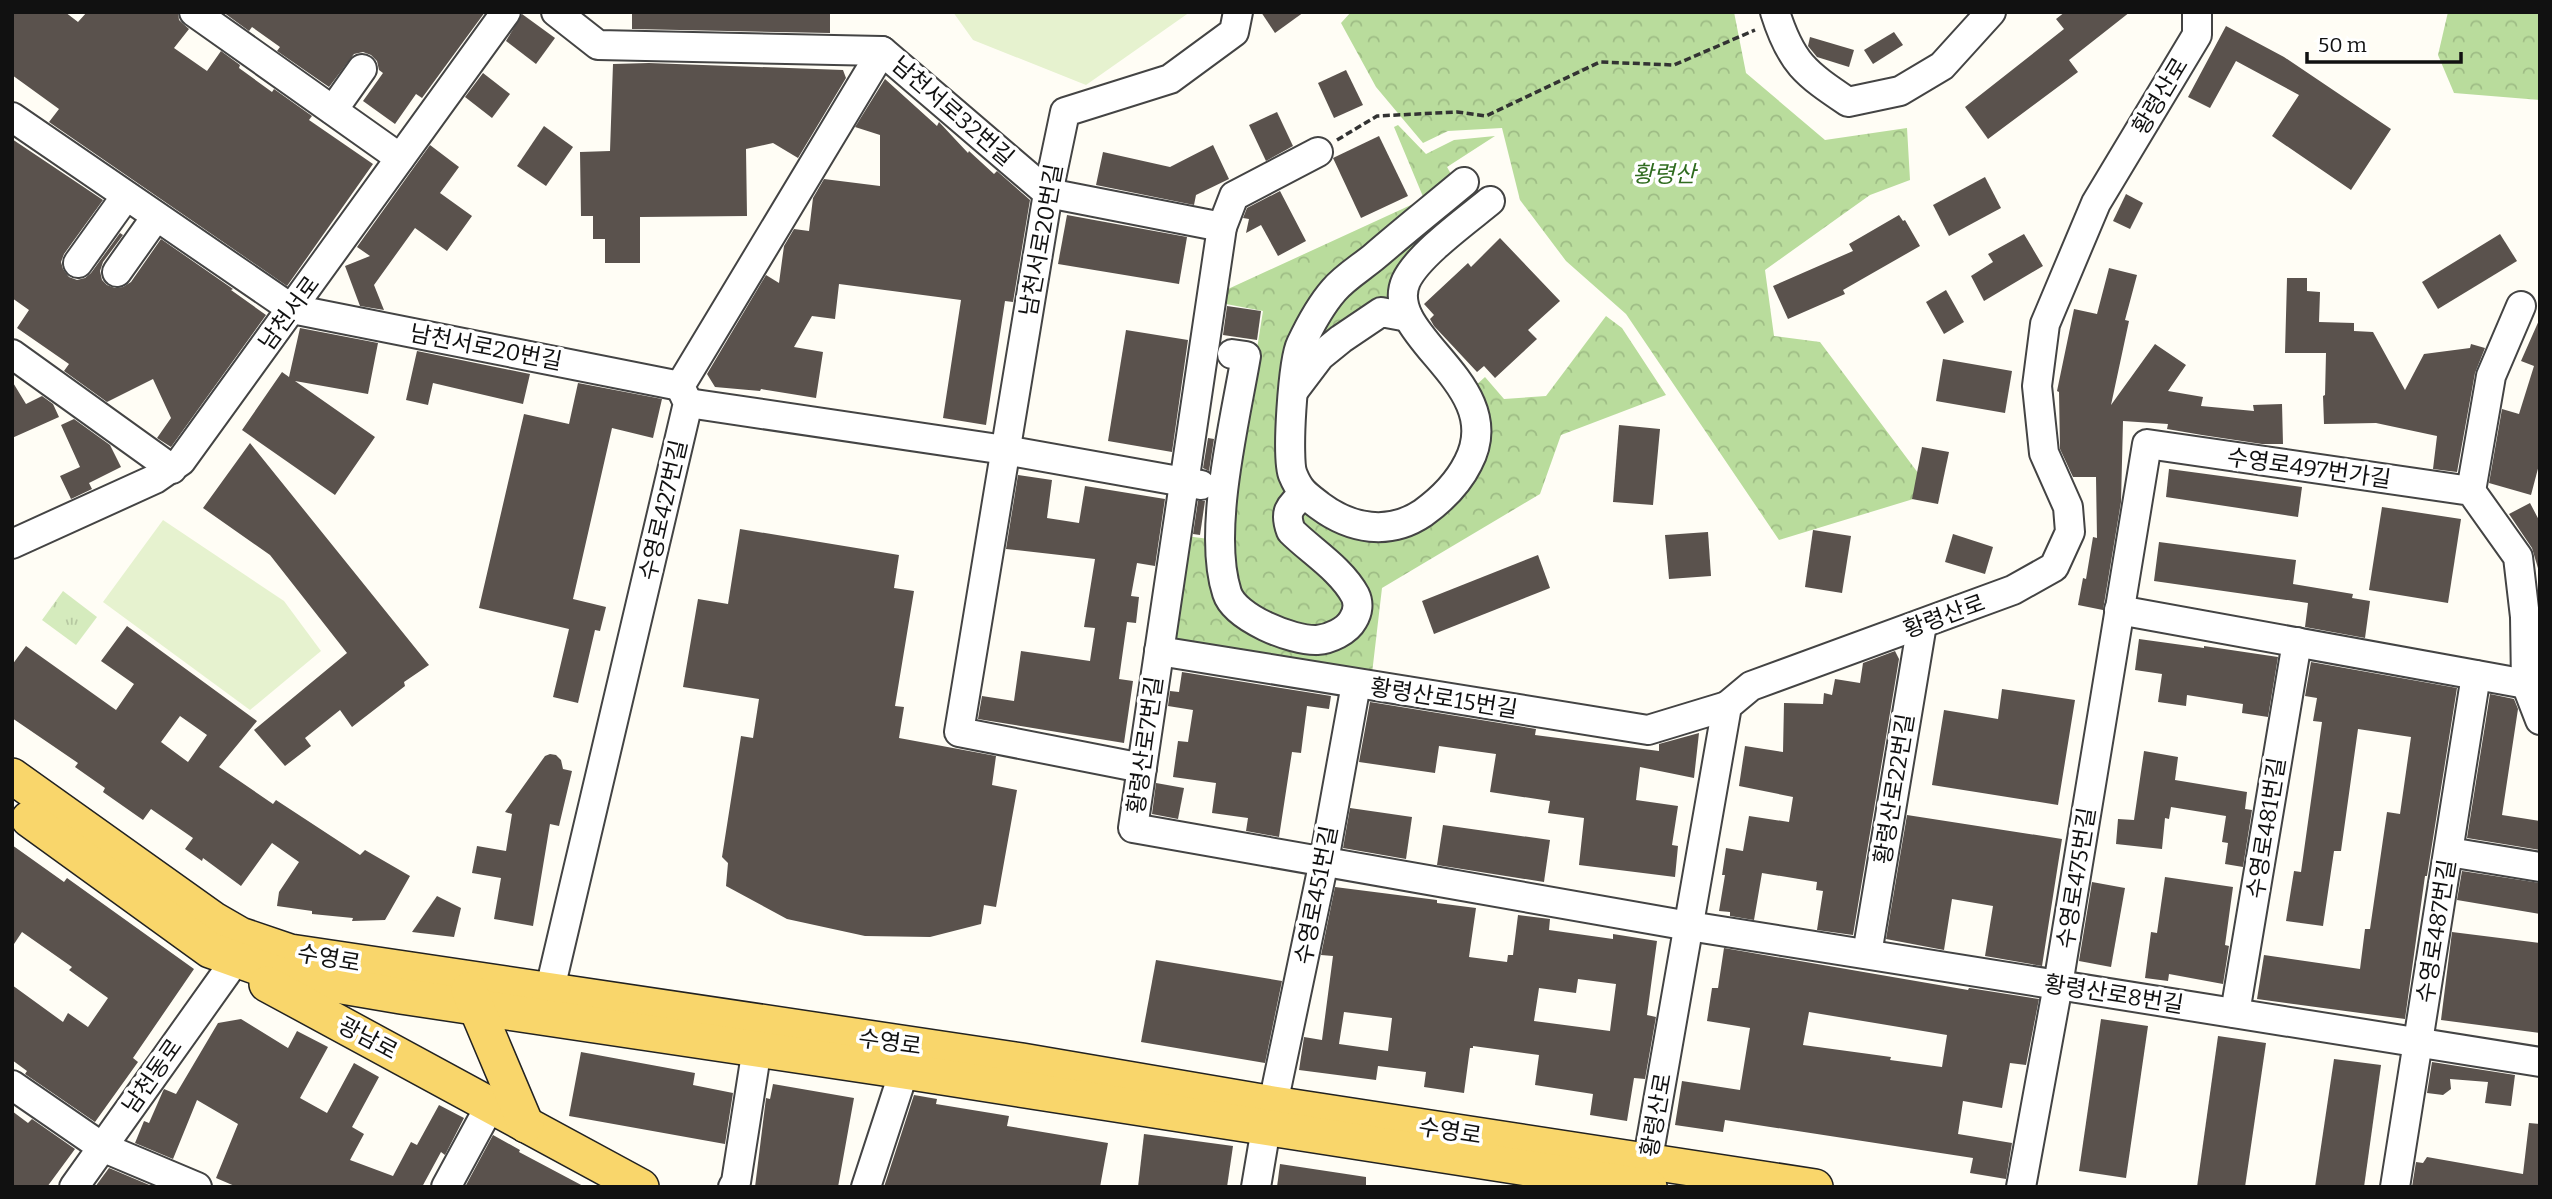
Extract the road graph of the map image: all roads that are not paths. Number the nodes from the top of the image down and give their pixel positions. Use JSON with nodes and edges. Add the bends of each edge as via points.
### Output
{"nodes":[{"id":1,"x":194,"y":12,"type":"edge"},
{"id":2,"x":506,"y":12,"type":"edge"},
{"id":3,"x":556,"y":12,"type":"edge"},
{"id":4,"x":1238,"y":12,"type":"edge"},
{"id":5,"x":1991,"y":12,"type":"edge"},
{"id":6,"x":2197,"y":12,"type":"edge"},
{"id":7,"x":1776,"y":16,"type":"edge"},
{"id":8,"x":882,"y":51,"type":"junction"},
{"id":9,"x":362,"y":69,"type":"dead end"},
{"id":10,"x":333,"y":110,"type":"junction"},
{"id":11,"x":12,"y":117,"type":"edge"},
{"id":12,"x":1318,"y":152,"type":"road end"},
{"id":13,"x":400,"y":158,"type":"junction"},
{"id":14,"x":1464,"y":182,"type":"dead end"},
{"id":15,"x":1048,"y":193,"type":"junction"},
{"id":16,"x":126,"y":196,"type":"junction"},
{"id":17,"x":1490,"y":201,"type":"dead end"},
{"id":18,"x":156,"y":217,"type":"junction"},
{"id":19,"x":1222,"y":227,"type":"junction"},
{"id":20,"x":78,"y":263,"type":"dead end"},
{"id":21,"x":117,"y":271,"type":"dead end"},
{"id":22,"x":2521,"y":306,"type":"dead end"},
{"id":23,"x":292,"y":309,"type":"junction"},
{"id":24,"x":1408,"y":317,"type":"junction"},
{"id":25,"x":12,"y":354,"type":"edge"},
{"id":26,"x":1232,"y":354,"type":"dead end"},
{"id":27,"x":1295,"y":388,"type":"junction"},
{"id":28,"x":684,"y":395,"type":"junction"},
{"id":29,"x":2147,"y":444,"type":"joint"},
{"id":30,"x":1005,"y":450,"type":"junction"},
{"id":31,"x":172,"y":469,"type":"junction"},
{"id":32,"x":1184,"y":482,"type":"junction"},
{"id":33,"x":1223,"y":488,"type":"junction"},
{"id":34,"x":2471,"y":491,"type":"junction"},
{"id":35,"x":1303,"y":495,"type":"junction"},
{"id":36,"x":12,"y":544,"type":"edge"},
{"id":37,"x":2119,"y":610,"type":"junction"},
{"id":38,"x":1922,"y":624,"type":"junction"},
{"id":39,"x":2297,"y":642,"type":"junction"},
{"id":40,"x":1159,"y":651,"type":"junction"},
{"id":41,"x":2476,"y":675,"type":"junction"},
{"id":42,"x":1356,"y":684,"type":"junction"},
{"id":43,"x":2526,"y":684,"type":"junction"},
{"id":44,"x":1727,"y":706,"type":"junction"},
{"id":45,"x":2540,"y":720,"type":"edge"},
{"id":46,"x":1142,"y":768,"type":"junction"},
{"id":47,"x":12,"y":776,"type":"edge"},
{"id":48,"x":12,"y":806,"type":"edge"},
{"id":49,"x":2449,"y":852,"type":"junction"},
{"id":50,"x":1324,"y":862,"type":"junction"},
{"id":51,"x":2540,"y":867,"type":"edge"},
{"id":52,"x":1689,"y":926,"type":"junction"},
{"id":53,"x":1867,"y":954,"type":"junction"},
{"id":54,"x":221,"y":958,"type":"junction"},
{"id":55,"x":2058,"y":985,"type":"junction"},
{"id":56,"x":470,"y":992,"type":"junction"},
{"id":57,"x":547,"y":1003,"type":"junction"},
{"id":58,"x":2235,"y":1013,"type":"junction"},
{"id":59,"x":2418,"y":1042,"type":"junction"},
{"id":60,"x":757,"y":1048,"type":"junction"},
{"id":61,"x":2540,"y":1062,"type":"edge"},
{"id":62,"x":904,"y":1071,"type":"junction"},
{"id":63,"x":12,"y":1084,"type":"edge"},
{"id":64,"x":490,"y":1106,"type":"junction"},
{"id":65,"x":1270,"y":1116,"type":"junction"},
{"id":66,"x":526,"y":1125,"type":"junction"},
{"id":67,"x":102,"y":1147,"type":"junction"},
{"id":68,"x":1646,"y":1180,"type":"edge"},
{"id":69,"x":74,"y":1187,"type":"edge"},
{"id":70,"x":197,"y":1187,"type":"edge"},
{"id":71,"x":446,"y":1187,"type":"edge"},
{"id":72,"x":641,"y":1187,"type":"edge"},
{"id":73,"x":733,"y":1187,"type":"edge"},
{"id":74,"x":866,"y":1187,"type":"edge"},
{"id":75,"x":1256,"y":1187,"type":"edge"},
{"id":76,"x":1815,"y":1187,"type":"edge"},
{"id":77,"x":2021,"y":1187,"type":"edge"},
{"id":78,"x":2395,"y":1187,"type":"edge"}],
"edges":[{"from":1,"to":10,"type":"street"},
{"from":2,"to":13,"type":"street","name":"남천서로"},
{"from":3,"to":8,"type":"street","name":"남천서로32번길","via":[[598,45]]},
{"from":4,"to":15,"type":"street","name":"남천서로20번길","via":[[1234,32],[1170,79],[1065,112]]},
{"from":5,"to":7,"type":"street","via":[[1942,66],[1900,91],[1848,102],[1811,77],[1787,47]]},
{"from":6,"to":38,"type":"street","name":"황령산로","via":[[2197,35],[2096,203],[2045,324],[2037,386],[2044,453],[2068,507],[2070,532],[2054,567],[2013,590]]},
{"from":8,"to":15,"type":"street","name":"남천서로32번길"},
{"from":8,"to":28,"type":"street","name":"수영로427번길"},
{"from":9,"to":10,"type":"street"},
{"from":10,"to":13,"type":"street"},
{"from":11,"to":16,"type":"street"},
{"from":12,"to":19,"type":"street","via":[[1234,196]]},
{"from":13,"to":23,"type":"street","name":"남천서로"},
{"from":14,"to":27,"type":"street","via":[[1335,289],[1299,348]]},
{"from":15,"to":19,"type":"street","name":"남천서로32번길"},
{"from":15,"to":30,"type":"street","name":"남천서로20번길"},
{"from":16,"to":18,"type":"street"},
{"from":16,"to":20,"type":"street"},
{"from":17,"to":24,"type":"street","via":[[1429,253],[1406,281],[1402,303]]},
{"from":18,"to":21,"type":"street"},
{"from":18,"to":23,"type":"street"},
{"from":19,"to":32,"type":"street","name":"황령산로7번길"},
{"from":22,"to":34,"type":"street","via":[[2491,376]]},
{"from":23,"to":28,"type":"street","name":"남천서로20번길"},
{"from":23,"to":31,"type":"street","name":"남천서로","via":[[192,449]]},
{"from":24,"to":27,"type":"street","via":[[1381,312],[1320,356]]},
{"from":24,"to":35,"type":"street","via":[[1457,377],[1470,402],[1478,429],[1476,449],[1461,476],[1422,514],[1403,524],[1379,528],[1355,526]]},
{"from":25,"to":31,"type":"street"},
{"from":26,"to":33,"type":"street","via":[[1246,356]]},
{"from":27,"to":35,"type":"street","via":[[1291,472]]},
{"from":28,"to":30,"type":"street","name":"남천서로20번길"},
{"from":28,"to":57,"type":"street","name":"수영로427번길"},
{"from":29,"to":34,"type":"street","name":"수영로497번가길"},
{"from":29,"to":37,"type":"street","name":"수영로475번길"},
{"from":30,"to":32,"type":"street","name":"남천서로20번길"},
{"from":30,"to":46,"type":"street","name":"남천서로20번길","via":[[959,732]]},
{"from":31,"to":36,"type":"street","name":"남천서로"},
{"from":32,"to":33,"type":"street","name":"남천서로20번길"},
{"from":32,"to":40,"type":"street","name":"황령산로7번길"},
{"from":33,"to":35,"type":"street","via":[[1221,549],[1230,603],[1263,626],[1320,640],[1352,624],[1358,611],[1356,596],[1339,575],[1291,531],[1289,507]]},
{"from":34,"to":43,"type":"street","via":[[2518,557]]},
{"from":37,"to":39,"type":"street"},
{"from":37,"to":55,"type":"street","name":"수영로475번길"},
{"from":38,"to":44,"type":"street","name":"황령산로","via":[[1751,686]]},
{"from":38,"to":53,"type":"street","name":"황령산로22번길"},
{"from":39,"to":41,"type":"street"},
{"from":39,"to":58,"type":"street","name":"수영로481번길"},
{"from":40,"to":42,"type":"street","name":"황령산로15번길"},
{"from":40,"to":46,"type":"street","name":"황령산로7번길"},
{"from":41,"to":43,"type":"street"},
{"from":41,"to":49,"type":"street","name":"수영로487번길"},
{"from":42,"to":44,"type":"street","name":"황령산로15번길","via":[[1648,730]]},
{"from":42,"to":50,"type":"street","name":"수영로451번길"},
{"from":43,"to":45,"type":"street"},
{"from":44,"to":52,"type":"street","name":"황령산로"},
{"from":46,"to":50,"type":"street","name":"황령산로7번길","via":[[1133,828]]},
{"from":47,"to":56,"type":"main road","name":"수영로","via":[[240,935],[290,952]]},
{"from":48,"to":54,"type":"main road","name":"수영로"},
{"from":49,"to":51,"type":"street"},
{"from":49,"to":59,"type":"street","name":"수영로487번길"},
{"from":50,"to":52,"type":"street","name":"황령산로7번길"},
{"from":50,"to":65,"type":"street","name":"수영로451번길"},
{"from":52,"to":53,"type":"street","name":"황령산로8번길"},
{"from":52,"to":68,"type":"street","name":"황령산로"},
{"from":53,"to":55,"type":"street","name":"황령산로8번길"},
{"from":54,"to":56,"type":"main road","name":"수영로","via":[[283,976]]},
{"from":54,"to":64,"type":"main road","name":"광남로"},
{"from":54,"to":67,"type":"street","name":"남천동로"},
{"from":55,"to":58,"type":"street","name":"황령산로8번길"},
{"from":55,"to":77,"type":"street","name":"수영로475번길"},
{"from":56,"to":57,"type":"main road","name":"수영로"},
{"from":56,"to":66,"type":"main road"},
{"from":57,"to":60,"type":"main road","name":"수영로"},
{"from":57,"to":65,"type":"main road","name":"수영로","via":[[1022,1061]]},
{"from":58,"to":59,"type":"street","name":"황령산로8번길"},
{"from":59,"to":61,"type":"street","name":"황령산로8번길"},
{"from":59,"to":78,"type":"street","name":"수영로487번길"},
{"from":60,"to":62,"type":"main road","name":"수영로"},
{"from":60,"to":73,"type":"street"},
{"from":62,"to":65,"type":"main road","name":"수영로"},
{"from":62,"to":74,"type":"street","name":"수영로"},
{"from":63,"to":67,"type":"street"},
{"from":64,"to":66,"type":"main road","name":"광남로"},
{"from":64,"to":71,"type":"street"},
{"from":65,"to":68,"type":"main road","name":"수영로"},
{"from":65,"to":75,"type":"street"},
{"from":66,"to":72,"type":"main road","name":"광남로"},
{"from":67,"to":69,"type":"street","name":"남천동로"},
{"from":67,"to":70,"type":"street"},
{"from":68,"to":76,"type":"main road","name":"수영로"}]}
